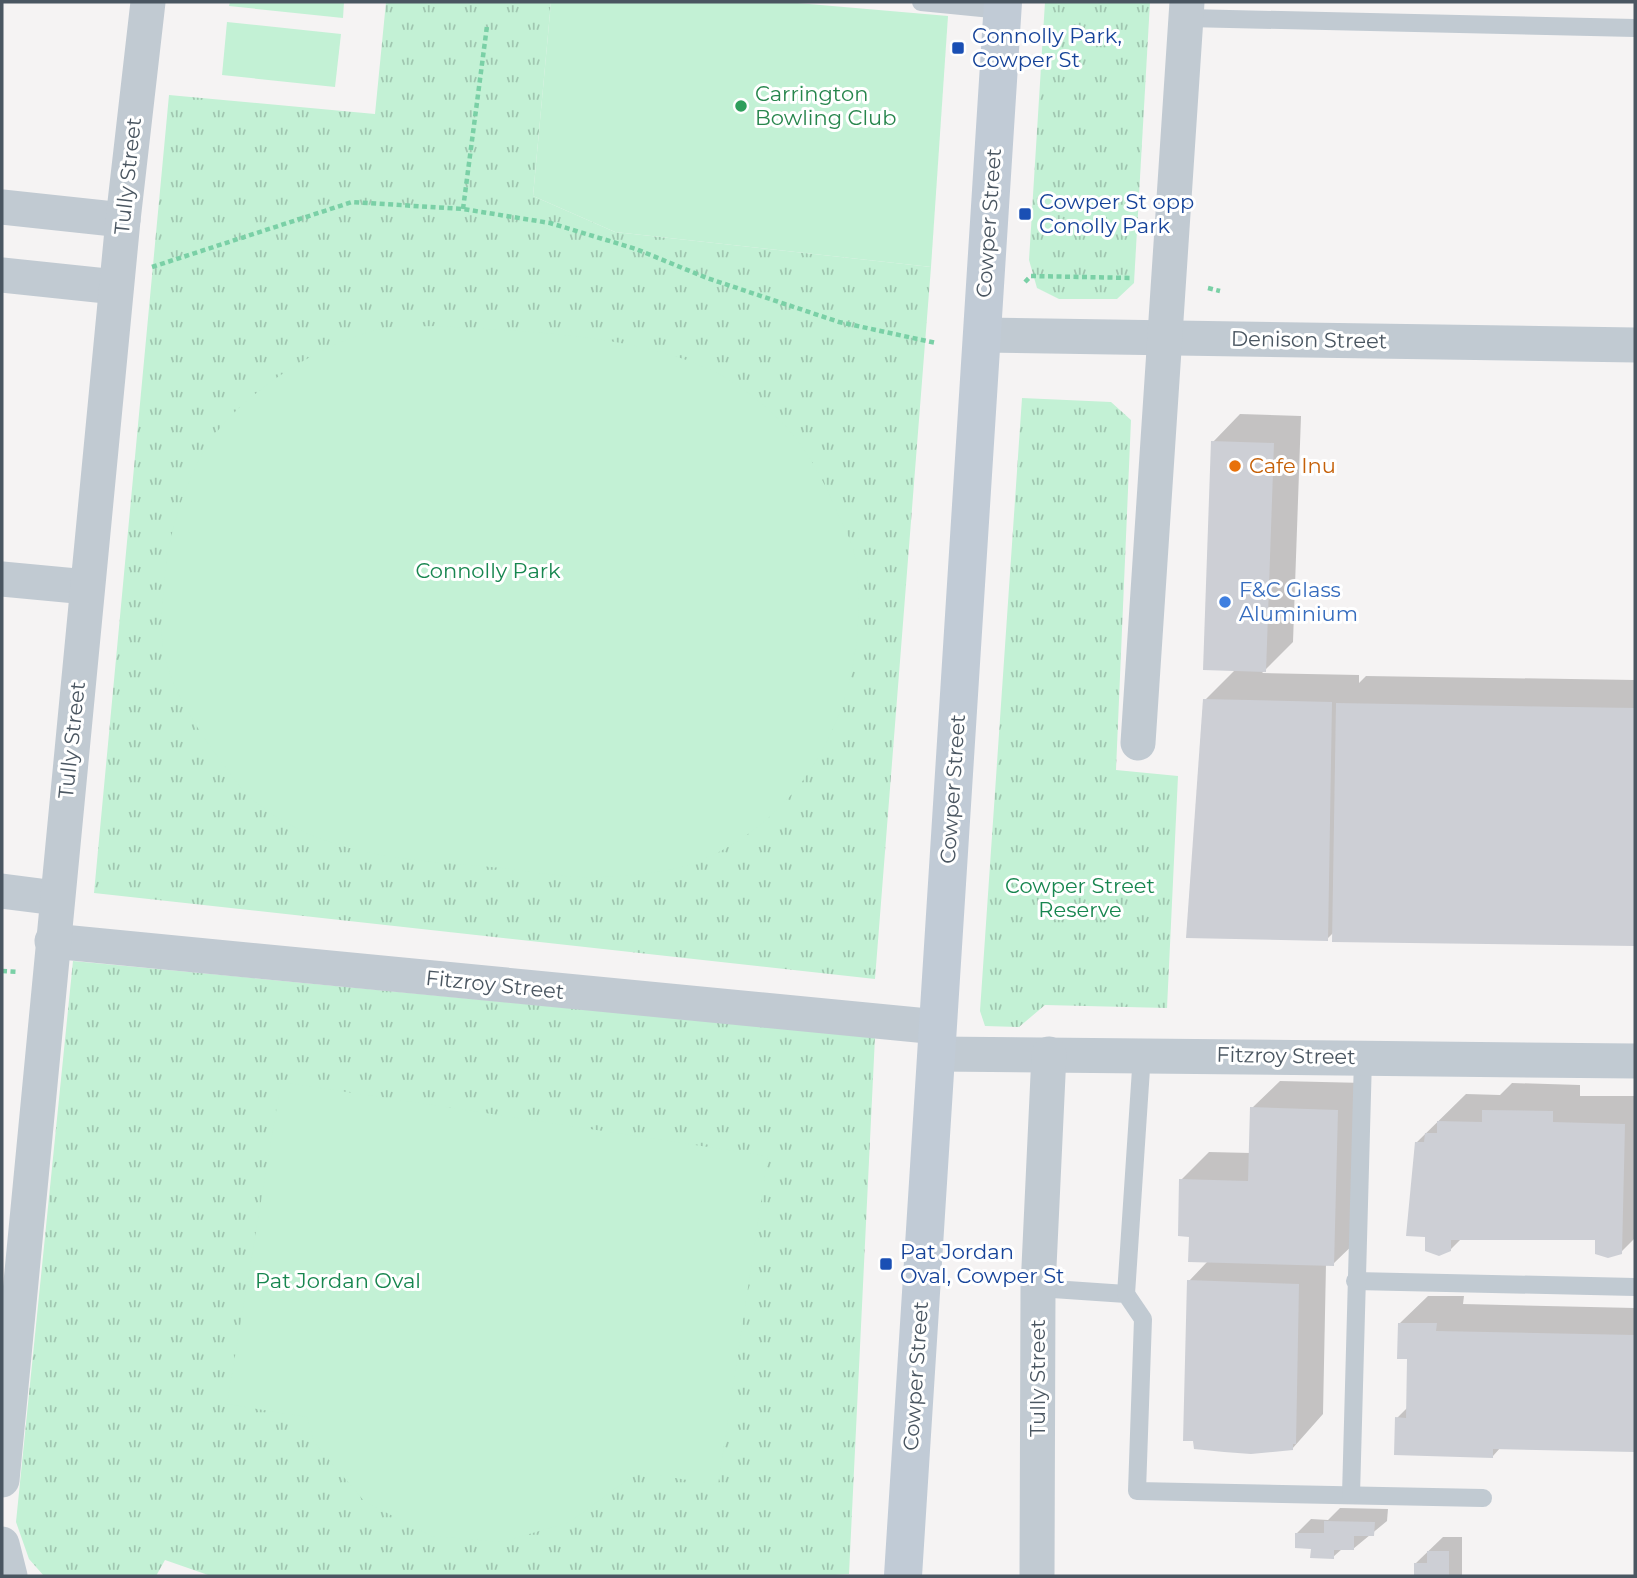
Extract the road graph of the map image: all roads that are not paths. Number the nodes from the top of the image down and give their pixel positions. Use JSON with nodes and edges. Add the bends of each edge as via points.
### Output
{"nodes":[{"id":1,"x":148,"y":2,"type":"edge"},
{"id":2,"x":921,"y":2,"type":"edge"},
{"id":3,"x":1003,"y":6,"type":"edge"},
{"id":4,"x":1187,"y":10,"type":"edge"},
{"id":5,"x":1635,"y":28,"type":"edge"},
{"id":6,"x":2,"y":208,"type":"edge"},
{"id":7,"x":123,"y":220,"type":"junction"},
{"id":8,"x":2,"y":275,"type":"edge"},
{"id":9,"x":117,"y":276,"type":"junction"},
{"id":10,"x":982,"y":335,"type":"junction"},
{"id":11,"x":1165,"y":338,"type":"junction"},
{"id":12,"x":1635,"y":345,"type":"edge"},
{"id":13,"x":2,"y":579,"type":"edge"},
{"id":14,"x":87,"y":587,"type":"junction"},
{"id":15,"x":1138,"y":743,"type":"dead end"},
{"id":16,"x":2,"y":891,"type":"edge"},
{"id":17,"x":56,"y":898,"type":"junction"},
{"id":18,"x":52,"y":941,"type":"junction"},
{"id":19,"x":937,"y":1041,"type":"junction"},
{"id":20,"x":1049,"y":1054,"type":"junction"},
{"id":21,"x":1142,"y":1054,"type":"junction"},
{"id":22,"x":1363,"y":1058,"type":"junction"},
{"id":23,"x":1635,"y":1061,"type":"edge"},
{"id":24,"x":1355,"y":1281,"type":"junction"},
{"id":25,"x":1635,"y":1287,"type":"edge"},
{"id":26,"x":1038,"y":1288,"type":"junction"},
{"id":27,"x":1126,"y":1294,"type":"junction"},
{"id":28,"x":2,"y":1479,"type":"edge"},
{"id":29,"x":1351,"y":1495,"type":"junction"},
{"id":30,"x":1483,"y":1498,"type":"dead end"},
{"id":31,"x":2,"y":1544,"type":"edge"},
{"id":32,"x":10,"y":1576,"type":"edge"},
{"id":33,"x":903,"y":1576,"type":"edge"},
{"id":34,"x":1037,"y":1576,"type":"edge"}],
"edges":[{"from":1,"to":7,"type":"street","name":"Tully Street"},
{"from":2,"to":3,"type":"lane"},
{"from":3,"to":10,"type":"main road","name":"Cowper Street"},
{"from":4,"to":5,"type":"lane"},
{"from":4,"to":11,"type":"street"},
{"from":6,"to":7,"type":"street"},
{"from":7,"to":9,"type":"street","name":"Tully Street"},
{"from":8,"to":9,"type":"street"},
{"from":9,"to":14,"type":"street","name":"Tully Street"},
{"from":10,"to":11,"type":"street","name":"Denison Street"},
{"from":10,"to":19,"type":"main road","name":"Cowper Street"},
{"from":11,"to":12,"type":"street","name":"Denison Street"},
{"from":11,"to":15,"type":"street"},
{"from":13,"to":14,"type":"street"},
{"from":14,"to":17,"type":"street","name":"Tully Street"},
{"from":16,"to":17,"type":"street"},
{"from":17,"to":18,"type":"street","name":"Tully Street"},
{"from":18,"to":19,"type":"street","name":"Fitzroy Street"},
{"from":18,"to":28,"type":"street","name":"Tully Street"},
{"from":19,"to":20,"type":"street","name":"Fitzroy Street"},
{"from":19,"to":33,"type":"main road","name":"Cowper Street"},
{"from":20,"to":21,"type":"street","name":"Fitzroy Street"},
{"from":20,"to":26,"type":"street","name":"Tully Street"},
{"from":21,"to":22,"type":"street","name":"Fitzroy Street"},
{"from":21,"to":27,"type":"lane"},
{"from":22,"to":23,"type":"street","name":"Fitzroy Street"},
{"from":22,"to":24,"type":"lane"},
{"from":24,"to":25,"type":"lane"},
{"from":24,"to":29,"type":"lane"},
{"from":26,"to":27,"type":"lane"},
{"from":26,"to":34,"type":"street","name":"Tully Street"},
{"from":27,"to":29,"type":"lane","via":[[1143,1319],[1137,1491]]},
{"from":29,"to":30,"type":"lane"},
{"from":31,"to":32,"type":"street"}]}
